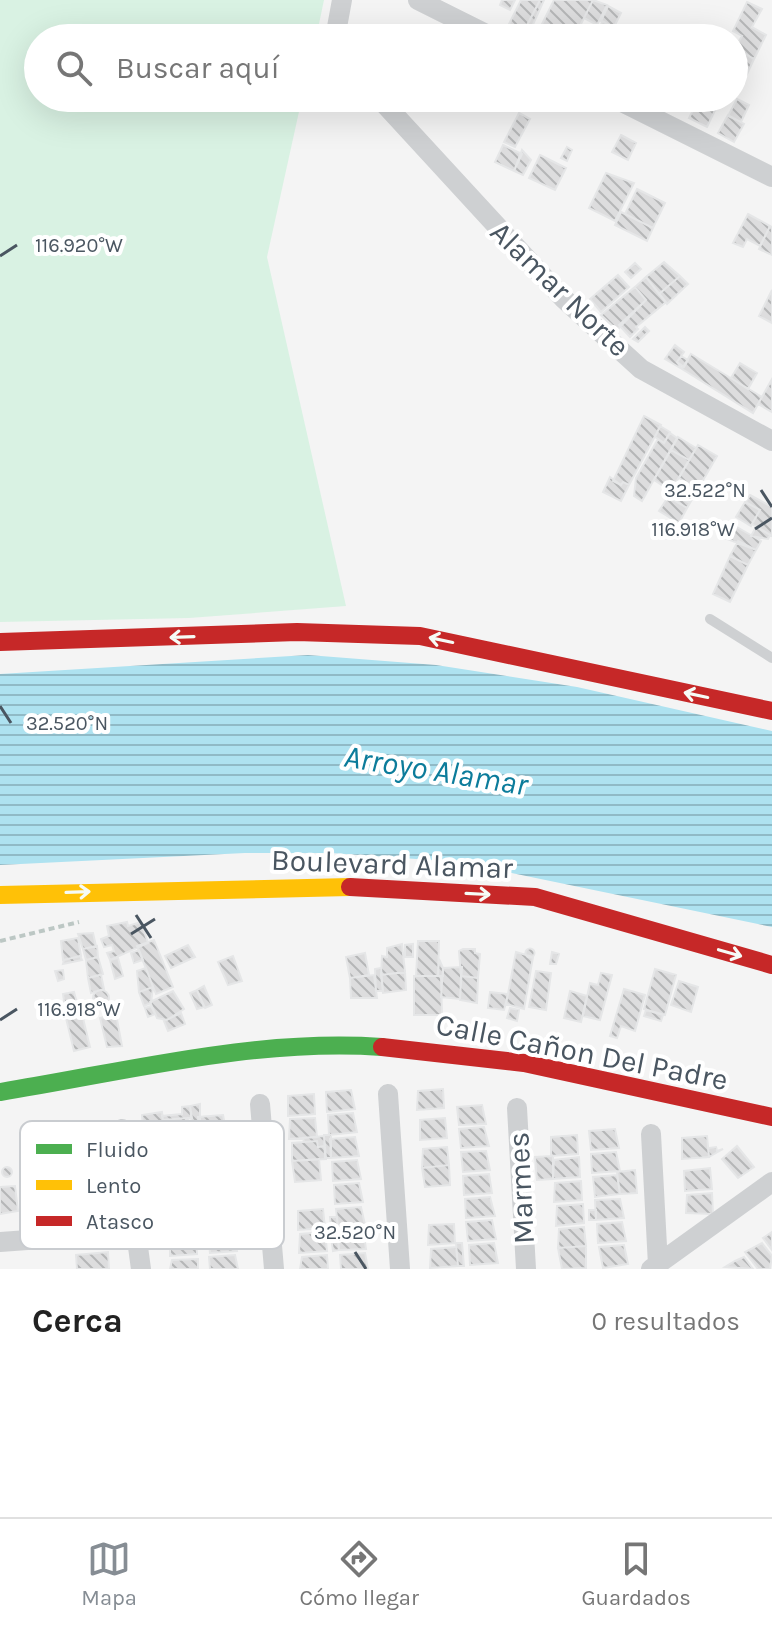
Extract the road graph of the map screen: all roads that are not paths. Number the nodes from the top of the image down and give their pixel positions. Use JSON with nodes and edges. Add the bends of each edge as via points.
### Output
{"nodes":[{"id":1,"x":342,"y":0,"type":"edge"},
{"id":2,"x":418,"y":0,"type":"edge"},
{"id":3,"x":338,"y":24,"type":"edge"},
{"id":4,"x":466,"y":24,"type":"edge"},
{"id":5,"x":392,"y":112,"type":"edge"},
{"id":6,"x":642,"y":112,"type":"edge"},
{"id":7,"x":772,"y":177,"type":"edge"},
{"id":8,"x":772,"y":441,"type":"edge"},
{"id":9,"x":710,"y":619,"type":"dead end"},
{"id":10,"x":0,"y":642,"type":"edge"},
{"id":11,"x":772,"y":658,"type":"edge"},
{"id":12,"x":772,"y":711,"type":"edge"},
{"id":13,"x":0,"y":895,"type":"edge"},
{"id":14,"x":772,"y":965,"type":"edge"},
{"id":15,"x":0,"y":1092,"type":"edge"},
{"id":16,"x":388,"y":1094,"type":"dead end"},
{"id":17,"x":260,"y":1104,"type":"dead end"},
{"id":18,"x":517,"y":1108,"type":"dead end"},
{"id":19,"x":772,"y":1117,"type":"edge"},
{"id":20,"x":261,"y":1121,"type":"edge"},
{"id":21,"x":651,"y":1134,"type":"dead end"},
{"id":22,"x":772,"y":1182,"type":"edge"},
{"id":23,"x":20,"y":1241,"type":"edge"},
{"id":24,"x":0,"y":1242,"type":"edge"},
{"id":25,"x":139,"y":1249,"type":"edge"},
{"id":26,"x":272,"y":1249,"type":"edge"},
{"id":27,"x":654,"y":1267,"type":"edge"},
{"id":28,"x":141,"y":1269,"type":"edge"},
{"id":29,"x":274,"y":1269,"type":"edge"},
{"id":30,"x":400,"y":1269,"type":"edge"},
{"id":31,"x":526,"y":1269,"type":"edge"}],
"edges":[{"from":1,"to":3,"type":"street"},
{"from":2,"to":4,"type":"street"},
{"from":5,"to":8,"type":"street","name":"Alamar Norte","via":[[563,298],[641,369]]},
{"from":6,"to":7,"type":"street"},
{"from":9,"to":11,"type":"lane"},
{"from":12,"to":10,"type":"main road","one_way":true,"via":[[420,636],[297,632]]},
{"from":13,"to":14,"type":"main road","name":"Boulevard Alamar","one_way":true,"via":[[323,886],[535,897]]},
{"from":15,"to":19,"type":"main road","name":"Calle Cañon Del Padre","via":[[212,1057],[369,1046],[458,1052]]},
{"from":16,"to":30,"type":"street"},
{"from":17,"to":20,"type":"street"},
{"from":18,"to":31,"type":"street","name":"Marmes"},
{"from":21,"to":27,"type":"street"},
{"from":22,"to":27,"type":"street"},
{"from":23,"to":24,"type":"street"},
{"from":25,"to":28,"type":"street"},
{"from":26,"to":29,"type":"street"}]}
